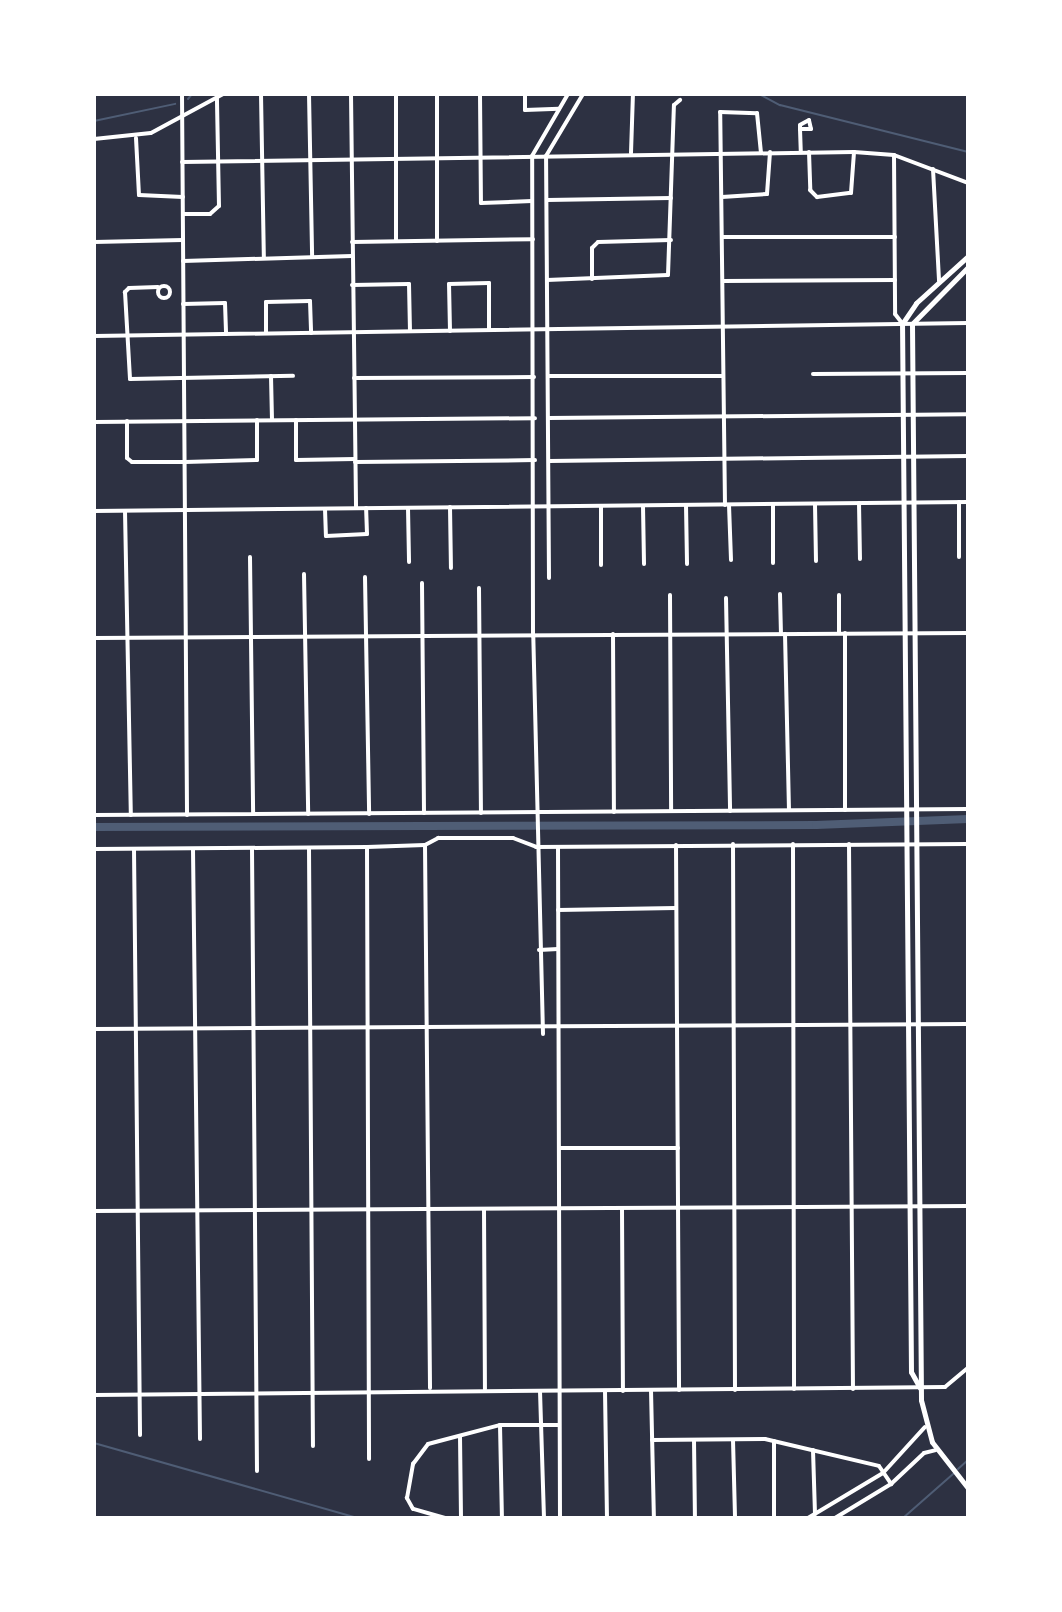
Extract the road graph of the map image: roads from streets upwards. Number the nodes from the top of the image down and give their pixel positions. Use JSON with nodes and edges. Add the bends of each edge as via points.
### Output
{"nodes":[{"id":1,"x":182,"y":94,"type":"edge"},
{"id":2,"x":223,"y":94,"type":"edge"},
{"id":3,"x":261,"y":94,"type":"edge"},
{"id":4,"x":309,"y":94,"type":"edge"},
{"id":5,"x":351,"y":94,"type":"edge"},
{"id":6,"x":396,"y":94,"type":"edge"},
{"id":7,"x":437,"y":94,"type":"edge"},
{"id":8,"x":480,"y":94,"type":"edge"},
{"id":9,"x":525,"y":94,"type":"edge"},
{"id":10,"x":568,"y":94,"type":"edge"},
{"id":11,"x":583,"y":94,"type":"edge"},
{"id":12,"x":633,"y":94,"type":"edge"},
{"id":13,"x":217,"y":98,"type":"junction"},
{"id":14,"x":680,"y":100,"type":"dead end"},
{"id":15,"x":559,"y":109,"type":"junction"},
{"id":16,"x":182,"y":119,"type":"junction"},
{"id":17,"x":800,"y":129,"type":"dead end"},
{"id":18,"x":136,"y":137,"type":"junction"},
{"id":19,"x":94,"y":139,"type":"edge"},
{"id":20,"x":770,"y":152,"type":"junction"},
{"id":21,"x":801,"y":152,"type":"junction"},
{"id":22,"x":809,"y":152,"type":"junction"},
{"id":23,"x":854,"y":152,"type":"junction"},
{"id":24,"x":631,"y":153,"type":"junction"},
{"id":25,"x":672,"y":153,"type":"junction"},
{"id":26,"x":722,"y":153,"type":"junction"},
{"id":27,"x":761,"y":153,"type":"junction"},
{"id":28,"x":894,"y":155,"type":"junction"},
{"id":29,"x":532,"y":156,"type":"junction"},
{"id":30,"x":546,"y":156,"type":"junction"},
{"id":31,"x":481,"y":157,"type":"junction"},
{"id":32,"x":396,"y":158,"type":"junction"},
{"id":33,"x":437,"y":158,"type":"junction"},
{"id":34,"x":350,"y":159,"type":"junction"},
{"id":35,"x":311,"y":160,"type":"junction"},
{"id":36,"x":218,"y":161,"type":"junction"},
{"id":37,"x":262,"y":161,"type":"junction"},
{"id":38,"x":182,"y":162,"type":"junction"},
{"id":39,"x":933,"y":169,"type":"junction"},
{"id":40,"x":968,"y":183,"type":"edge"},
{"id":41,"x":183,"y":197,"type":"junction"},
{"id":42,"x":722,"y":197,"type":"junction"},
{"id":43,"x":671,"y":198,"type":"junction"},
{"id":44,"x":547,"y":200,"type":"junction"},
{"id":45,"x":532,"y":201,"type":"junction"},
{"id":46,"x":183,"y":214,"type":"junction"},
{"id":47,"x":94,"y":231,"type":"edge"},
{"id":48,"x":722,"y":237,"type":"junction"},
{"id":49,"x":895,"y":237,"type":"junction"},
{"id":50,"x":533,"y":239,"type":"junction"},
{"id":51,"x":183,"y":240,"type":"junction"},
{"id":52,"x":671,"y":240,"type":"junction"},
{"id":53,"x":396,"y":241,"type":"junction"},
{"id":54,"x":437,"y":241,"type":"junction"},
{"id":55,"x":94,"y":242,"type":"edge"},
{"id":56,"x":352,"y":242,"type":"junction"},
{"id":57,"x":352,"y":256,"type":"junction"},
{"id":58,"x":968,"y":256,"type":"edge"},
{"id":59,"x":312,"y":257,"type":"junction"},
{"id":60,"x":264,"y":258,"type":"junction"},
{"id":61,"x":183,"y":261,"type":"junction"},
{"id":62,"x":968,"y":267,"type":"edge"},
{"id":63,"x":547,"y":280,"type":"junction"},
{"id":64,"x":592,"y":280,"type":"junction"},
{"id":65,"x":895,"y":280,"type":"junction"},
{"id":66,"x":723,"y":281,"type":"junction"},
{"id":67,"x":939,"y":281,"type":"junction"},
{"id":68,"x":352,"y":285,"type":"junction"},
{"id":69,"x":158,"y":287,"type":"dead end"},
{"id":70,"x":183,"y":304,"type":"junction"},
{"id":71,"x":968,"y":323,"type":"edge"},
{"id":72,"x":902,"y":324,"type":"junction"},
{"id":73,"x":912,"y":324,"type":"junction"},
{"id":74,"x":723,"y":326,"type":"junction"},
{"id":75,"x":534,"y":329,"type":"junction"},
{"id":76,"x":548,"y":329,"type":"junction"},
{"id":77,"x":489,"y":330,"type":"junction"},
{"id":78,"x":410,"y":331,"type":"junction"},
{"id":79,"x":450,"y":331,"type":"junction"},
{"id":80,"x":353,"y":332,"type":"junction"},
{"id":81,"x":266,"y":333,"type":"junction"},
{"id":82,"x":311,"y":333,"type":"junction"},
{"id":83,"x":226,"y":334,"type":"junction"},
{"id":84,"x":126,"y":335,"type":"junction"},
{"id":85,"x":184,"y":335,"type":"junction"},
{"id":86,"x":94,"y":336,"type":"edge"},
{"id":87,"x":903,"y":373,"type":"junction"},
{"id":88,"x":912,"y":373,"type":"junction"},
{"id":89,"x":968,"y":373,"type":"edge"},
{"id":90,"x":813,"y":374,"type":"dead end"},
{"id":91,"x":271,"y":376,"type":"junction"},
{"id":92,"x":293,"y":376,"type":"dead end"},
{"id":93,"x":548,"y":376,"type":"junction"},
{"id":94,"x":723,"y":376,"type":"junction"},
{"id":95,"x":534,"y":377,"type":"junction"},
{"id":96,"x":184,"y":378,"type":"junction"},
{"id":97,"x":354,"y":378,"type":"junction"},
{"id":98,"x":903,"y":414,"type":"junction"},
{"id":99,"x":913,"y":414,"type":"junction"},
{"id":100,"x":968,"y":414,"type":"edge"},
{"id":101,"x":724,"y":417,"type":"junction"},
{"id":102,"x":535,"y":418,"type":"junction"},
{"id":103,"x":548,"y":418,"type":"junction"},
{"id":104,"x":185,"y":420,"type":"junction"},
{"id":105,"x":257,"y":420,"type":"junction"},
{"id":106,"x":272,"y":420,"type":"junction"},
{"id":107,"x":296,"y":420,"type":"junction"},
{"id":108,"x":355,"y":420,"type":"junction"},
{"id":109,"x":127,"y":421,"type":"junction"},
{"id":110,"x":94,"y":422,"type":"edge"},
{"id":111,"x":904,"y":456,"type":"junction"},
{"id":112,"x":913,"y":456,"type":"junction"},
{"id":113,"x":968,"y":456,"type":"edge"},
{"id":114,"x":724,"y":458,"type":"junction"},
{"id":115,"x":355,"y":460,"type":"junction"},
{"id":116,"x":535,"y":460,"type":"junction"},
{"id":117,"x":549,"y":461,"type":"junction"},
{"id":118,"x":185,"y":462,"type":"junction"},
{"id":119,"x":959,"y":502,"type":"junction"},
{"id":120,"x":968,"y":502,"type":"edge"},
{"id":121,"x":859,"y":503,"type":"junction"},
{"id":122,"x":904,"y":503,"type":"junction"},
{"id":123,"x":914,"y":503,"type":"junction"},
{"id":124,"x":773,"y":504,"type":"junction"},
{"id":125,"x":815,"y":504,"type":"junction"},
{"id":126,"x":686,"y":505,"type":"junction"},
{"id":127,"x":727,"y":505,"type":"junction"},
{"id":128,"x":549,"y":506,"type":"junction"},
{"id":129,"x":601,"y":506,"type":"junction"},
{"id":130,"x":643,"y":506,"type":"junction"},
{"id":131,"x":450,"y":507,"type":"junction"},
{"id":132,"x":536,"y":507,"type":"junction"},
{"id":133,"x":356,"y":508,"type":"junction"},
{"id":134,"x":366,"y":508,"type":"junction"},
{"id":135,"x":408,"y":508,"type":"junction"},
{"id":136,"x":325,"y":509,"type":"junction"},
{"id":137,"x":185,"y":510,"type":"junction"},
{"id":138,"x":94,"y":511,"type":"edge"},
{"id":139,"x":125,"y":511,"type":"junction"},
{"id":140,"x":250,"y":557,"type":"dead end"},
{"id":141,"x":959,"y":557,"type":"dead end"},
{"id":142,"x":860,"y":559,"type":"dead end"},
{"id":143,"x":731,"y":560,"type":"dead end"},
{"id":144,"x":816,"y":561,"type":"dead end"},
{"id":145,"x":409,"y":562,"type":"dead end"},
{"id":146,"x":773,"y":563,"type":"dead end"},
{"id":147,"x":644,"y":564,"type":"dead end"},
{"id":148,"x":687,"y":564,"type":"dead end"},
{"id":149,"x":601,"y":565,"type":"dead end"},
{"id":150,"x":451,"y":568,"type":"dead end"},
{"id":151,"x":304,"y":574,"type":"dead end"},
{"id":152,"x":365,"y":577,"type":"dead end"},
{"id":153,"x":549,"y":578,"type":"dead end"},
{"id":154,"x":422,"y":583,"type":"dead end"},
{"id":155,"x":479,"y":588,"type":"dead end"},
{"id":156,"x":780,"y":594,"type":"dead end"},
{"id":157,"x":670,"y":595,"type":"dead end"},
{"id":158,"x":839,"y":595,"type":"dead end"},
{"id":159,"x":726,"y":598,"type":"dead end"},
{"id":160,"x":842,"y":633,"type":"junction"},
{"id":161,"x":906,"y":633,"type":"junction"},
{"id":162,"x":915,"y":633,"type":"junction"},
{"id":163,"x":968,"y":633,"type":"edge"},
{"id":164,"x":613,"y":634,"type":"junction"},
{"id":165,"x":670,"y":634,"type":"junction"},
{"id":166,"x":727,"y":634,"type":"junction"},
{"id":167,"x":783,"y":634,"type":"junction"},
{"id":168,"x":533,"y":636,"type":"junction"},
{"id":169,"x":422,"y":637,"type":"junction"},
{"id":170,"x":479,"y":637,"type":"junction"},
{"id":171,"x":94,"y":638,"type":"edge"},
{"id":172,"x":127,"y":638,"type":"junction"},
{"id":173,"x":185,"y":638,"type":"junction"},
{"id":174,"x":251,"y":638,"type":"junction"},
{"id":175,"x":306,"y":638,"type":"junction"},
{"id":176,"x":366,"y":638,"type":"junction"},
{"id":177,"x":968,"y":809,"type":"edge"},
{"id":178,"x":789,"y":810,"type":"junction"},
{"id":179,"x":845,"y":810,"type":"junction"},
{"id":180,"x":671,"y":811,"type":"junction"},
{"id":181,"x":730,"y":811,"type":"junction"},
{"id":182,"x":536,"y":812,"type":"junction"},
{"id":183,"x":614,"y":812,"type":"junction"},
{"id":184,"x":907,"y":812,"type":"junction"},
{"id":185,"x":916,"y":812,"type":"junction"},
{"id":186,"x":424,"y":813,"type":"junction"},
{"id":187,"x":481,"y":813,"type":"junction"},
{"id":188,"x":253,"y":814,"type":"junction"},
{"id":189,"x":308,"y":814,"type":"junction"},
{"id":190,"x":369,"y":814,"type":"junction"},
{"id":191,"x":94,"y":815,"type":"edge"},
{"id":192,"x":131,"y":815,"type":"junction"},
{"id":193,"x":187,"y":815,"type":"junction"},
{"id":194,"x":908,"y":843,"type":"junction"},
{"id":195,"x":733,"y":844,"type":"junction"},
{"id":196,"x":793,"y":844,"type":"junction"},
{"id":197,"x":849,"y":844,"type":"junction"},
{"id":198,"x":916,"y":844,"type":"junction"},
{"id":199,"x":968,"y":844,"type":"edge"},
{"id":200,"x":425,"y":845,"type":"junction"},
{"id":201,"x":676,"y":845,"type":"junction"},
{"id":202,"x":367,"y":847,"type":"junction"},
{"id":203,"x":536,"y":847,"type":"junction"},
{"id":204,"x":558,"y":847,"type":"junction"},
{"id":205,"x":309,"y":848,"type":"junction"},
{"id":206,"x":94,"y":849,"type":"edge"},
{"id":207,"x":134,"y":849,"type":"junction"},
{"id":208,"x":193,"y":849,"type":"junction"},
{"id":209,"x":252,"y":849,"type":"junction"},
{"id":210,"x":676,"y":908,"type":"junction"},
{"id":211,"x":558,"y":910,"type":"junction"},
{"id":212,"x":558,"y":949,"type":"junction"},
{"id":213,"x":539,"y":950,"type":"junction"},
{"id":214,"x":968,"y":1024,"type":"edge"},
{"id":215,"x":791,"y":1025,"type":"junction"},
{"id":216,"x":850,"y":1025,"type":"junction"},
{"id":217,"x":908,"y":1025,"type":"junction"},
{"id":218,"x":918,"y":1025,"type":"junction"},
{"id":219,"x":677,"y":1026,"type":"junction"},
{"id":220,"x":733,"y":1026,"type":"junction"},
{"id":221,"x":427,"y":1027,"type":"junction"},
{"id":222,"x":543,"y":1027,"type":"junction"},
{"id":223,"x":559,"y":1027,"type":"junction"},
{"id":224,"x":253,"y":1028,"type":"junction"},
{"id":225,"x":310,"y":1028,"type":"junction"},
{"id":226,"x":368,"y":1028,"type":"junction"},
{"id":227,"x":94,"y":1029,"type":"edge"},
{"id":228,"x":136,"y":1029,"type":"junction"},
{"id":229,"x":195,"y":1029,"type":"junction"},
{"id":230,"x":543,"y":1034,"type":"dead end"},
{"id":231,"x":560,"y":1148,"type":"junction"},
{"id":232,"x":678,"y":1148,"type":"junction"},
{"id":233,"x":910,"y":1206,"type":"junction"},
{"id":234,"x":968,"y":1206,"type":"edge"},
{"id":235,"x":792,"y":1207,"type":"junction"},
{"id":236,"x":851,"y":1207,"type":"junction"},
{"id":237,"x":919,"y":1207,"type":"junction"},
{"id":238,"x":622,"y":1208,"type":"junction"},
{"id":239,"x":678,"y":1208,"type":"junction"},
{"id":240,"x":734,"y":1208,"type":"junction"},
{"id":241,"x":484,"y":1209,"type":"junction"},
{"id":242,"x":560,"y":1209,"type":"junction"},
{"id":243,"x":255,"y":1210,"type":"junction"},
{"id":244,"x":311,"y":1210,"type":"junction"},
{"id":245,"x":369,"y":1210,"type":"junction"},
{"id":246,"x":429,"y":1210,"type":"junction"},
{"id":247,"x":94,"y":1211,"type":"edge"},
{"id":248,"x":138,"y":1211,"type":"junction"},
{"id":249,"x":197,"y":1211,"type":"junction"},
{"id":250,"x":968,"y":1368,"type":"edge"},
{"id":251,"x":430,"y":1388,"type":"junction"},
{"id":252,"x":920,"y":1388,"type":"junction"},
{"id":253,"x":369,"y":1389,"type":"junction"},
{"id":254,"x":485,"y":1389,"type":"junction"},
{"id":255,"x":794,"y":1389,"type":"junction"},
{"id":256,"x":853,"y":1389,"type":"junction"},
{"id":257,"x":651,"y":1390,"type":"junction"},
{"id":258,"x":679,"y":1390,"type":"junction"},
{"id":259,"x":735,"y":1390,"type":"junction"},
{"id":260,"x":313,"y":1391,"type":"junction"},
{"id":261,"x":540,"y":1391,"type":"junction"},
{"id":262,"x":557,"y":1391,"type":"junction"},
{"id":263,"x":605,"y":1391,"type":"junction"},
{"id":264,"x":623,"y":1391,"type":"junction"},
{"id":265,"x":256,"y":1392,"type":"junction"},
{"id":266,"x":199,"y":1393,"type":"junction"},
{"id":267,"x":94,"y":1395,"type":"edge"},
{"id":268,"x":140,"y":1395,"type":"junction"},
{"id":269,"x":500,"y":1425,"type":"junction"},
{"id":270,"x":541,"y":1425,"type":"junction"},
{"id":271,"x":558,"y":1425,"type":"junction"},
{"id":272,"x":925,"y":1427,"type":"junction"},
{"id":273,"x":140,"y":1435,"type":"dead end"},
{"id":274,"x":460,"y":1435,"type":"junction"},
{"id":275,"x":200,"y":1439,"type":"dead end"},
{"id":276,"x":733,"y":1439,"type":"junction"},
{"id":277,"x":652,"y":1440,"type":"junction"},
{"id":278,"x":694,"y":1440,"type":"junction"},
{"id":279,"x":774,"y":1441,"type":"junction"},
{"id":280,"x":313,"y":1446,"type":"dead end"},
{"id":281,"x":813,"y":1450,"type":"junction"},
{"id":282,"x":936,"y":1450,"type":"junction"},
{"id":283,"x":369,"y":1459,"type":"dead end"},
{"id":284,"x":257,"y":1471,"type":"dead end"},
{"id":285,"x":883,"y":1473,"type":"junction"},
{"id":286,"x":891,"y":1484,"type":"junction"},
{"id":287,"x":967,"y":1488,"type":"edge"},
{"id":288,"x":815,"y":1514,"type":"junction"},
{"id":289,"x":445,"y":1518,"type":"edge"},
{"id":290,"x":461,"y":1518,"type":"edge"},
{"id":291,"x":502,"y":1518,"type":"edge"},
{"id":292,"x":544,"y":1518,"type":"edge"},
{"id":293,"x":560,"y":1518,"type":"edge"},
{"id":294,"x":607,"y":1518,"type":"edge"},
{"id":295,"x":654,"y":1518,"type":"edge"},
{"id":296,"x":695,"y":1518,"type":"edge"},
{"id":297,"x":735,"y":1518,"type":"edge"},
{"id":298,"x":774,"y":1518,"type":"edge"},
{"id":299,"x":808,"y":1518,"type":"edge"},
{"id":300,"x":835,"y":1518,"type":"edge"}],
"edges":[{"from":1,"to":16,"type":"street"},
{"from":2,"to":13,"type":"street"},
{"from":3,"to":37,"type":"street"},
{"from":4,"to":35,"type":"street"},
{"from":5,"to":34,"type":"street"},
{"from":6,"to":32,"type":"street"},
{"from":7,"to":33,"type":"street"},
{"from":8,"to":31,"type":"street"},
{"from":9,"to":15,"type":"street","via":[[525,110]]},
{"from":10,"to":15,"type":"street"},
{"from":11,"to":30,"type":"street"},
{"from":12,"to":24,"type":"street"},
{"from":13,"to":16,"type":"street"},
{"from":13,"to":36,"type":"street"},
{"from":14,"to":25,"type":"street","via":[[674,105]]},
{"from":15,"to":29,"type":"street"},
{"from":16,"to":18,"type":"street"},
{"from":16,"to":38,"type":"street"},
{"from":17,"to":21,"type":"street"},
{"from":18,"to":19,"type":"street"},
{"from":18,"to":41,"type":"street","via":[[139,195]]},
{"from":20,"to":21,"type":"street"},
{"from":20,"to":27,"type":"street"},
{"from":20,"to":42,"type":"street","via":[[767,194]]},
{"from":21,"to":22,"type":"street"},
{"from":22,"to":23,"type":"street"},
{"from":22,"to":23,"type":"street","via":[[810,190],[817,197],[851,193]]},
{"from":23,"to":28,"type":"street"},
{"from":24,"to":25,"type":"street"},
{"from":24,"to":30,"type":"street"},
{"from":25,"to":26,"type":"street"},
{"from":25,"to":43,"type":"street"},
{"from":26,"to":27,"type":"street"},
{"from":26,"to":27,"type":"street","via":[[720,112],[757,113]]},
{"from":26,"to":42,"type":"street"},
{"from":28,"to":39,"type":"street"},
{"from":28,"to":49,"type":"street"},
{"from":29,"to":30,"type":"street"},
{"from":29,"to":31,"type":"street"},
{"from":29,"to":45,"type":"street"},
{"from":30,"to":44,"type":"street"},
{"from":31,"to":33,"type":"street"},
{"from":31,"to":45,"type":"street","via":[[481,203]]},
{"from":32,"to":33,"type":"street"},
{"from":32,"to":34,"type":"street"},
{"from":32,"to":53,"type":"street"},
{"from":33,"to":54,"type":"street"},
{"from":34,"to":35,"type":"street"},
{"from":34,"to":56,"type":"street"},
{"from":35,"to":37,"type":"street"},
{"from":35,"to":59,"type":"street"},
{"from":36,"to":37,"type":"street"},
{"from":36,"to":38,"type":"street"},
{"from":36,"to":46,"type":"street","via":[[217,209]]},
{"from":37,"to":60,"type":"street"},
{"from":38,"to":41,"type":"street"},
{"from":39,"to":40,"type":"street"},
{"from":39,"to":67,"type":"street"},
{"from":41,"to":46,"type":"street"},
{"from":42,"to":48,"type":"street"},
{"from":43,"to":44,"type":"street"},
{"from":43,"to":52,"type":"street"},
{"from":44,"to":63,"type":"street"},
{"from":45,"to":50,"type":"street"},
{"from":46,"to":51,"type":"street"},
{"from":47,"to":55,"type":"street"},
{"from":48,"to":49,"type":"street"},
{"from":48,"to":66,"type":"street"},
{"from":49,"to":65,"type":"street"},
{"from":50,"to":54,"type":"street"},
{"from":50,"to":75,"type":"street"},
{"from":51,"to":55,"type":"street"},
{"from":51,"to":61,"type":"street"},
{"from":52,"to":64,"type":"street","via":[[671,268],[663,279]]},
{"from":52,"to":64,"type":"street","via":[[598,242],[592,248]]},
{"from":53,"to":54,"type":"street"},
{"from":53,"to":56,"type":"street"},
{"from":56,"to":57,"type":"street"},
{"from":57,"to":59,"type":"street"},
{"from":57,"to":68,"type":"street"},
{"from":58,"to":67,"type":"street"},
{"from":59,"to":60,"type":"street"},
{"from":60,"to":61,"type":"street"},
{"from":61,"to":70,"type":"street"},
{"from":62,"to":73,"type":"street"},
{"from":63,"to":64,"type":"street"},
{"from":63,"to":76,"type":"street"},
{"from":65,"to":66,"type":"street"},
{"from":65,"to":72,"type":"street","via":[[895,314]]},
{"from":66,"to":74,"type":"street"},
{"from":67,"to":72,"type":"street"},
{"from":68,"to":78,"type":"street","via":[[409,284]]},
{"from":68,"to":80,"type":"street"},
{"from":69,"to":84,"type":"street","via":[[125,292]]},
{"from":70,"to":83,"type":"street","via":[[225,303]]},
{"from":70,"to":85,"type":"street"},
{"from":71,"to":73,"type":"street"},
{"from":72,"to":73,"type":"street"},
{"from":72,"to":74,"type":"street"},
{"from":72,"to":87,"type":"street"},
{"from":73,"to":88,"type":"street"},
{"from":74,"to":76,"type":"street"},
{"from":74,"to":94,"type":"street"},
{"from":75,"to":76,"type":"street"},
{"from":75,"to":77,"type":"street"},
{"from":75,"to":95,"type":"street"},
{"from":76,"to":93,"type":"street"},
{"from":77,"to":79,"type":"street"},
{"from":77,"to":79,"type":"street","via":[[489,283],[449,284]]},
{"from":78,"to":79,"type":"street"},
{"from":78,"to":80,"type":"street"},
{"from":80,"to":82,"type":"street"},
{"from":80,"to":97,"type":"street"},
{"from":81,"to":82,"type":"street"},
{"from":81,"to":82,"type":"street","via":[[266,302],[310,301]]},
{"from":81,"to":83,"type":"street"},
{"from":83,"to":85,"type":"street"},
{"from":84,"to":85,"type":"street"},
{"from":84,"to":86,"type":"street"},
{"from":84,"to":96,"type":"street","via":[[130,379]]},
{"from":85,"to":96,"type":"street"},
{"from":87,"to":88,"type":"street"},
{"from":87,"to":90,"type":"street"},
{"from":87,"to":98,"type":"street"},
{"from":88,"to":89,"type":"street"},
{"from":88,"to":99,"type":"street"},
{"from":91,"to":92,"type":"street"},
{"from":91,"to":96,"type":"street"},
{"from":91,"to":106,"type":"street"},
{"from":93,"to":94,"type":"street"},
{"from":93,"to":103,"type":"street"},
{"from":94,"to":101,"type":"street"},
{"from":95,"to":97,"type":"street"},
{"from":95,"to":102,"type":"street"},
{"from":96,"to":104,"type":"street"},
{"from":97,"to":108,"type":"street"},
{"from":98,"to":99,"type":"street"},
{"from":98,"to":101,"type":"street"},
{"from":98,"to":111,"type":"street"},
{"from":99,"to":100,"type":"street"},
{"from":99,"to":112,"type":"street"},
{"from":101,"to":103,"type":"street"},
{"from":101,"to":114,"type":"street"},
{"from":102,"to":108,"type":"street"},
{"from":102,"to":116,"type":"street"},
{"from":103,"to":117,"type":"street"},
{"from":104,"to":105,"type":"street"},
{"from":104,"to":109,"type":"street"},
{"from":104,"to":118,"type":"street"},
{"from":105,"to":106,"type":"street"},
{"from":105,"to":118,"type":"street","via":[[257,460]]},
{"from":106,"to":107,"type":"street"},
{"from":107,"to":108,"type":"street"},
{"from":107,"to":115,"type":"street","via":[[296,460]]},
{"from":108,"to":115,"type":"street"},
{"from":109,"to":110,"type":"street"},
{"from":109,"to":118,"type":"street","via":[[127,458],[132,462]]},
{"from":111,"to":112,"type":"street"},
{"from":111,"to":114,"type":"street"},
{"from":111,"to":122,"type":"street"},
{"from":112,"to":113,"type":"street"},
{"from":112,"to":123,"type":"street"},
{"from":114,"to":117,"type":"street"},
{"from":114,"to":127,"type":"street"},
{"from":115,"to":116,"type":"street"},
{"from":115,"to":133,"type":"street"},
{"from":116,"to":132,"type":"street"},
{"from":117,"to":128,"type":"street"},
{"from":118,"to":137,"type":"street"},
{"from":119,"to":120,"type":"street"},
{"from":119,"to":123,"type":"street"},
{"from":119,"to":141,"type":"street"},
{"from":121,"to":122,"type":"street"},
{"from":121,"to":125,"type":"street"},
{"from":121,"to":142,"type":"street"},
{"from":122,"to":123,"type":"street"},
{"from":122,"to":161,"type":"street"},
{"from":123,"to":162,"type":"street"},
{"from":124,"to":125,"type":"street"},
{"from":124,"to":127,"type":"street"},
{"from":124,"to":146,"type":"street"},
{"from":125,"to":144,"type":"street"},
{"from":126,"to":127,"type":"street"},
{"from":126,"to":130,"type":"street"},
{"from":126,"to":148,"type":"street"},
{"from":127,"to":143,"type":"street"},
{"from":128,"to":129,"type":"street"},
{"from":128,"to":132,"type":"street"},
{"from":128,"to":153,"type":"street"},
{"from":129,"to":130,"type":"street"},
{"from":129,"to":149,"type":"street"},
{"from":130,"to":147,"type":"street"},
{"from":131,"to":132,"type":"street"},
{"from":131,"to":135,"type":"street"},
{"from":131,"to":150,"type":"street"},
{"from":132,"to":168,"type":"street"},
{"from":133,"to":134,"type":"street"},
{"from":133,"to":136,"type":"street"},
{"from":134,"to":135,"type":"street"},
{"from":134,"to":136,"type":"street","via":[[367,534],[326,536]]},
{"from":135,"to":145,"type":"street"},
{"from":136,"to":137,"type":"street"},
{"from":137,"to":139,"type":"street"},
{"from":137,"to":173,"type":"street"},
{"from":138,"to":139,"type":"street"},
{"from":139,"to":172,"type":"street"},
{"from":140,"to":174,"type":"street"},
{"from":151,"to":175,"type":"street"},
{"from":152,"to":176,"type":"street"},
{"from":154,"to":169,"type":"street"},
{"from":155,"to":170,"type":"street"},
{"from":156,"to":167,"type":"street"},
{"from":157,"to":165,"type":"street"},
{"from":158,"to":160,"type":"street"},
{"from":159,"to":166,"type":"street"},
{"from":160,"to":161,"type":"street"},
{"from":160,"to":167,"type":"street"},
{"from":160,"to":179,"type":"street"},
{"from":161,"to":162,"type":"street"},
{"from":161,"to":184,"type":"street"},
{"from":162,"to":163,"type":"street"},
{"from":162,"to":185,"type":"street"},
{"from":164,"to":165,"type":"street"},
{"from":164,"to":168,"type":"street"},
{"from":164,"to":183,"type":"street"},
{"from":165,"to":166,"type":"street"},
{"from":165,"to":180,"type":"street"},
{"from":166,"to":167,"type":"street"},
{"from":166,"to":181,"type":"street"},
{"from":167,"to":178,"type":"street"},
{"from":168,"to":170,"type":"street"},
{"from":168,"to":182,"type":"street"},
{"from":169,"to":170,"type":"street"},
{"from":169,"to":176,"type":"street"},
{"from":169,"to":186,"type":"street"},
{"from":170,"to":187,"type":"street"},
{"from":171,"to":172,"type":"street"},
{"from":172,"to":173,"type":"street"},
{"from":172,"to":192,"type":"street"},
{"from":173,"to":174,"type":"street"},
{"from":173,"to":193,"type":"street"},
{"from":174,"to":175,"type":"street"},
{"from":174,"to":188,"type":"street"},
{"from":175,"to":176,"type":"street"},
{"from":175,"to":189,"type":"street"},
{"from":176,"to":190,"type":"street"},
{"from":177,"to":185,"type":"street"},
{"from":178,"to":179,"type":"street"},
{"from":178,"to":181,"type":"street"},
{"from":179,"to":184,"type":"street"},
{"from":180,"to":181,"type":"street"},
{"from":180,"to":183,"type":"street"},
{"from":182,"to":183,"type":"street"},
{"from":182,"to":187,"type":"street"},
{"from":182,"to":203,"type":"street"},
{"from":184,"to":185,"type":"street"},
{"from":184,"to":194,"type":"street"},
{"from":185,"to":198,"type":"street"},
{"from":186,"to":187,"type":"street"},
{"from":186,"to":190,"type":"street"},
{"from":188,"to":189,"type":"street"},
{"from":188,"to":193,"type":"street"},
{"from":189,"to":190,"type":"street"},
{"from":191,"to":192,"type":"street"},
{"from":192,"to":193,"type":"street"},
{"from":194,"to":197,"type":"street"},
{"from":194,"to":198,"type":"street"},
{"from":194,"to":217,"type":"street"},
{"from":195,"to":196,"type":"street"},
{"from":195,"to":201,"type":"street"},
{"from":195,"to":220,"type":"street"},
{"from":196,"to":197,"type":"street"},
{"from":196,"to":215,"type":"street"},
{"from":197,"to":216,"type":"street"},
{"from":198,"to":199,"type":"street"},
{"from":198,"to":218,"type":"street"},
{"from":200,"to":202,"type":"street"},
{"from":200,"to":203,"type":"street","via":[[438,838],[513,838]]},
{"from":200,"to":221,"type":"street"},
{"from":201,"to":204,"type":"street"},
{"from":201,"to":210,"type":"street"},
{"from":202,"to":205,"type":"street"},
{"from":202,"to":226,"type":"street"},
{"from":203,"to":204,"type":"street"},
{"from":203,"to":213,"type":"street"},
{"from":204,"to":211,"type":"street"},
{"from":205,"to":209,"type":"street"},
{"from":205,"to":225,"type":"street"},
{"from":206,"to":207,"type":"street"},
{"from":207,"to":208,"type":"street"},
{"from":207,"to":228,"type":"street"},
{"from":208,"to":209,"type":"street"},
{"from":208,"to":229,"type":"street"},
{"from":209,"to":224,"type":"street"},
{"from":210,"to":211,"type":"street"},
{"from":210,"to":219,"type":"street"},
{"from":211,"to":212,"type":"street"},
{"from":212,"to":213,"type":"street"},
{"from":212,"to":223,"type":"street"},
{"from":213,"to":222,"type":"street"},
{"from":214,"to":218,"type":"street"},
{"from":215,"to":216,"type":"street"},
{"from":215,"to":220,"type":"street"},
{"from":215,"to":235,"type":"street"},
{"from":216,"to":217,"type":"street"},
{"from":216,"to":236,"type":"street"},
{"from":217,"to":218,"type":"street"},
{"from":217,"to":233,"type":"street"},
{"from":218,"to":237,"type":"street"},
{"from":219,"to":220,"type":"street"},
{"from":219,"to":223,"type":"street"},
{"from":219,"to":232,"type":"street"},
{"from":220,"to":240,"type":"street"},
{"from":221,"to":222,"type":"street"},
{"from":221,"to":226,"type":"street"},
{"from":221,"to":246,"type":"street"},
{"from":222,"to":223,"type":"street"},
{"from":222,"to":230,"type":"street"},
{"from":223,"to":231,"type":"street"},
{"from":224,"to":225,"type":"street"},
{"from":224,"to":229,"type":"street"},
{"from":224,"to":243,"type":"street"},
{"from":225,"to":226,"type":"street"},
{"from":225,"to":244,"type":"street"},
{"from":226,"to":245,"type":"street"},
{"from":227,"to":228,"type":"street"},
{"from":228,"to":229,"type":"street"},
{"from":228,"to":248,"type":"street"},
{"from":229,"to":249,"type":"street"},
{"from":231,"to":232,"type":"street"},
{"from":231,"to":242,"type":"street"},
{"from":232,"to":239,"type":"street"},
{"from":233,"to":236,"type":"street"},
{"from":233,"to":237,"type":"street"},
{"from":233,"to":252,"type":"street","via":[[911,1372]]},
{"from":234,"to":237,"type":"street"},
{"from":235,"to":236,"type":"street"},
{"from":235,"to":240,"type":"street"},
{"from":235,"to":255,"type":"street"},
{"from":236,"to":256,"type":"street"},
{"from":237,"to":252,"type":"street"},
{"from":238,"to":239,"type":"street"},
{"from":238,"to":242,"type":"street"},
{"from":238,"to":264,"type":"street"},
{"from":239,"to":240,"type":"street"},
{"from":239,"to":258,"type":"street"},
{"from":240,"to":259,"type":"street"},
{"from":241,"to":242,"type":"street"},
{"from":241,"to":246,"type":"street"},
{"from":241,"to":254,"type":"street"},
{"from":242,"to":262,"type":"street"},
{"from":243,"to":244,"type":"street"},
{"from":243,"to":249,"type":"street"},
{"from":243,"to":265,"type":"street"},
{"from":244,"to":245,"type":"street"},
{"from":244,"to":260,"type":"street"},
{"from":245,"to":246,"type":"street"},
{"from":245,"to":253,"type":"street"},
{"from":246,"to":251,"type":"street"},
{"from":247,"to":248,"type":"street"},
{"from":248,"to":249,"type":"street"},
{"from":248,"to":268,"type":"street"},
{"from":249,"to":266,"type":"street"},
{"from":250,"to":252,"type":"street","via":[[951,1386]]},
{"from":251,"to":253,"type":"street"},
{"from":251,"to":254,"type":"street"},
{"from":252,"to":256,"type":"street"},
{"from":252,"to":272,"type":"street"},
{"from":253,"to":260,"type":"street"},
{"from":253,"to":283,"type":"street"},
{"from":254,"to":261,"type":"street"},
{"from":255,"to":256,"type":"street"},
{"from":255,"to":259,"type":"street"},
{"from":257,"to":258,"type":"street"},
{"from":257,"to":264,"type":"street"},
{"from":257,"to":277,"type":"street"},
{"from":258,"to":259,"type":"street"},
{"from":260,"to":265,"type":"street"},
{"from":260,"to":280,"type":"street"},
{"from":261,"to":262,"type":"street"},
{"from":261,"to":270,"type":"street"},
{"from":262,"to":263,"type":"street"},
{"from":262,"to":271,"type":"street"},
{"from":263,"to":264,"type":"street"},
{"from":263,"to":294,"type":"street"},
{"from":265,"to":266,"type":"street"},
{"from":265,"to":284,"type":"street"},
{"from":266,"to":268,"type":"street"},
{"from":266,"to":275,"type":"street"},
{"from":267,"to":268,"type":"street"},
{"from":268,"to":273,"type":"street"},
{"from":269,"to":270,"type":"street"},
{"from":269,"to":274,"type":"street"},
{"from":269,"to":291,"type":"street"},
{"from":270,"to":271,"type":"street"},
{"from":270,"to":292,"type":"street"},
{"from":271,"to":293,"type":"street"},
{"from":272,"to":282,"type":"street"},
{"from":272,"to":285,"type":"street"},
{"from":274,"to":289,"type":"street","via":[[428,1444],[419,1453],[409,1504]]},
{"from":274,"to":290,"type":"street"},
{"from":276,"to":278,"type":"street"},
{"from":276,"to":279,"type":"street"},
{"from":276,"to":297,"type":"street"},
{"from":277,"to":278,"type":"street"},
{"from":277,"to":295,"type":"street"},
{"from":278,"to":296,"type":"street"},
{"from":279,"to":281,"type":"street"},
{"from":279,"to":298,"type":"street"},
{"from":281,"to":285,"type":"street","via":[[879,1466]]},
{"from":281,"to":288,"type":"street"},
{"from":282,"to":286,"type":"street","via":[[924,1453]]},
{"from":282,"to":287,"type":"street"},
{"from":285,"to":286,"type":"street"},
{"from":285,"to":288,"type":"street"},
{"from":286,"to":300,"type":"street"},
{"from":288,"to":299,"type":"street"}]}
